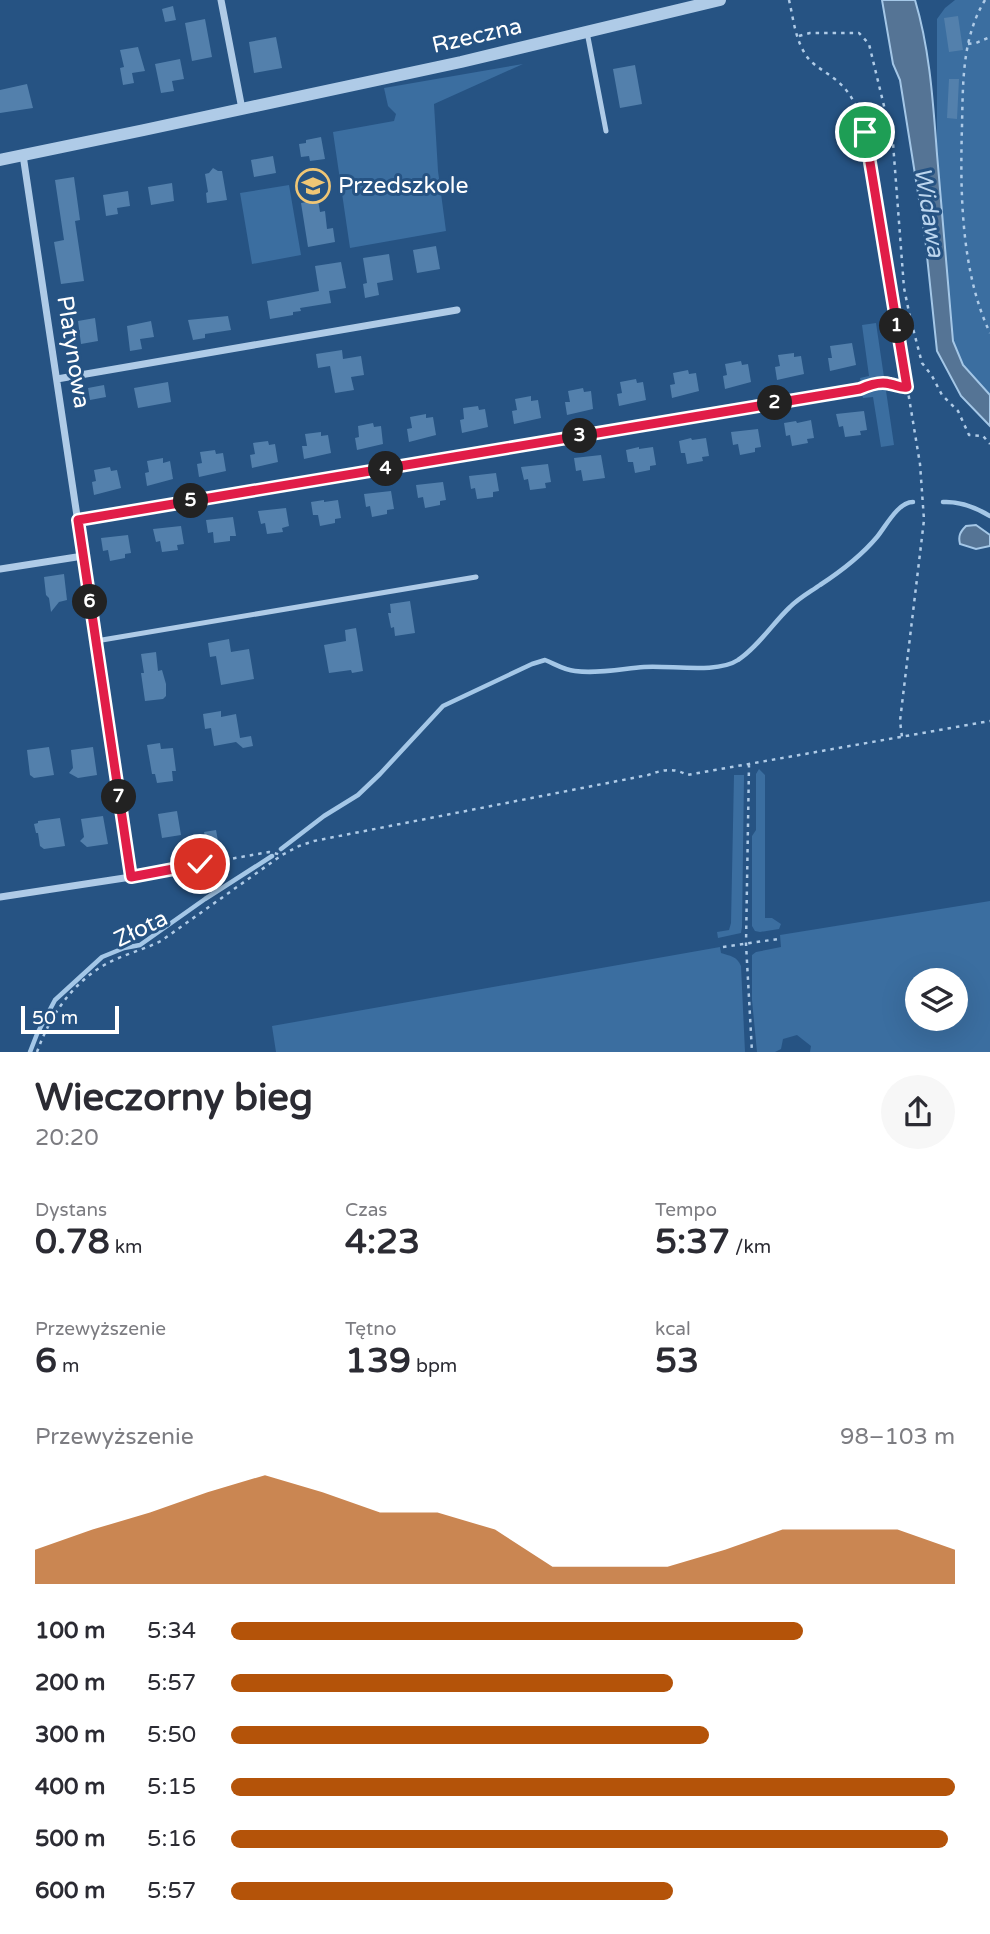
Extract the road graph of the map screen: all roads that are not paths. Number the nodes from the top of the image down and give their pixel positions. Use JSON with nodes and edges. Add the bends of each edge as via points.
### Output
{"nodes":[{"id":1,"x":221,"y":0,"type":"edge"},
{"id":2,"x":720,"y":0,"type":"edge"},
{"id":3,"x":587,"y":32,"type":"junction"},
{"id":4,"x":242,"y":109,"type":"junction"},
{"id":5,"x":606,"y":131,"type":"dead end"},
{"id":6,"x":23,"y":155,"type":"junction"},
{"id":7,"x":0,"y":160,"type":"edge"},
{"id":8,"x":457,"y":310,"type":"dead end"},
{"id":9,"x":57,"y":379,"type":"junction"},
{"id":10,"x":860,"y":389,"type":"road end"},
{"id":11,"x":78,"y":520,"type":"junction"},
{"id":12,"x":83,"y":556,"type":"junction"},
{"id":13,"x":0,"y":569,"type":"edge"},
{"id":14,"x":476,"y":577,"type":"dead end"},
{"id":15,"x":96,"y":641,"type":"junction"},
{"id":16,"x":0,"y":897,"type":"edge"}],
"edges":[{"from":1,"to":4,"type":"street"},
{"from":2,"to":3,"type":"street","name":"Rzeczna"},
{"from":3,"to":4,"type":"street","name":"Rzeczna"},
{"from":3,"to":5,"type":"lane"},
{"from":4,"to":6,"type":"street","name":"Rzeczna"},
{"from":6,"to":7,"type":"street","name":"Rzeczna"},
{"from":6,"to":9,"type":"street","name":"Platynowa"},
{"from":8,"to":9,"type":"street"},
{"from":9,"to":11,"type":"street","name":"Platynowa"},
{"from":10,"to":11,"type":"street"},
{"from":11,"to":12,"type":"street","name":"Platynowa"},
{"from":12,"to":13,"type":"street"},
{"from":12,"to":15,"type":"street","name":"Platynowa"},
{"from":14,"to":15,"type":"lane"},
{"from":15,"to":16,"type":"street","name":"Platynowa","via":[[131,877]]}]}
